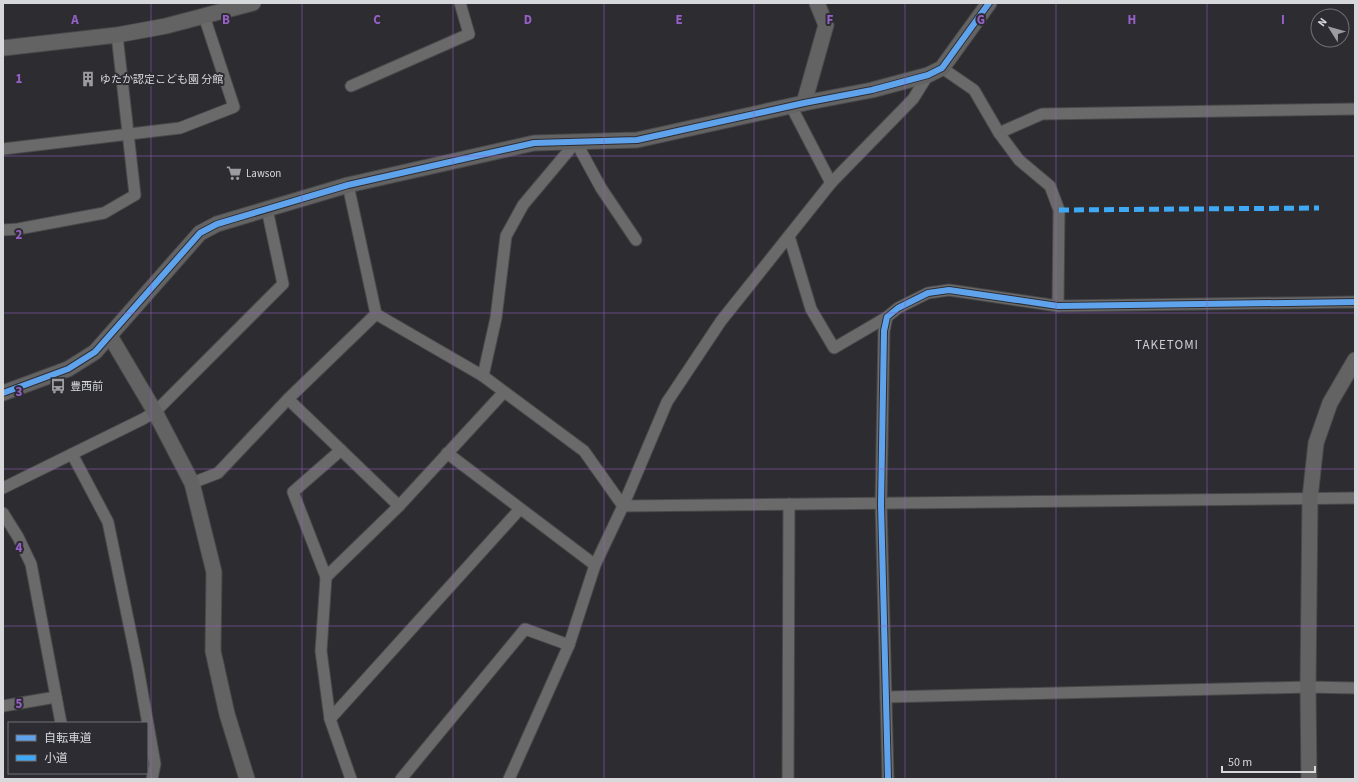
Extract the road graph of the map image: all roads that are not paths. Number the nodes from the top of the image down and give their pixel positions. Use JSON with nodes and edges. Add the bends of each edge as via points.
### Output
{"nodes":[{"id":1,"x":253,"y":3,"type":"edge"},
{"id":2,"x":460,"y":3,"type":"edge"},
{"id":3,"x":817,"y":3,"type":"edge"},
{"id":4,"x":989,"y":3,"type":"edge"},
{"id":5,"x":204,"y":16,"type":"junction"},
{"id":6,"x":117,"y":35,"type":"junction"},
{"id":7,"x":3,"y":48,"type":"edge"},
{"id":8,"x":942,"y":68,"type":"junction"},
{"id":9,"x":928,"y":75,"type":"junction"},
{"id":10,"x":351,"y":86,"type":"dead end"},
{"id":11,"x":797,"y":104,"type":"junction"},
{"id":12,"x":1355,"y":109,"type":"edge"},
{"id":13,"x":1000,"y":133,"type":"junction"},
{"id":14,"x":128,"y":134,"type":"junction"},
{"id":15,"x":576,"y":142,"type":"junction"},
{"id":16,"x":3,"y":149,"type":"edge"},
{"id":17,"x":831,"y":183,"type":"junction"},
{"id":18,"x":348,"y":185,"type":"junction"},
{"id":19,"x":267,"y":209,"type":"junction"},
{"id":20,"x":3,"y":230,"type":"edge"},
{"id":21,"x":789,"y":236,"type":"junction"},
{"id":22,"x":636,"y":240,"type":"dead end"},
{"id":23,"x":1355,"y":302,"type":"edge"},
{"id":24,"x":1058,"y":306,"type":"junction"},
{"id":25,"x":376,"y":314,"type":"junction"},
{"id":26,"x":887,"y":317,"type":"junction"},
{"id":27,"x":110,"y":336,"type":"junction"},
{"id":28,"x":1355,"y":360,"type":"edge"},
{"id":29,"x":483,"y":376,"type":"junction"},
{"id":30,"x":504,"y":392,"type":"junction"},
{"id":31,"x":3,"y":393,"type":"edge"},
{"id":32,"x":288,"y":400,"type":"junction"},
{"id":33,"x":155,"y":412,"type":"junction"},
{"id":34,"x":341,"y":450,"type":"junction"},
{"id":35,"x":72,"y":454,"type":"junction"},
{"id":36,"x":447,"y":454,"type":"junction"},
{"id":37,"x":192,"y":483,"type":"junction"},
{"id":38,"x":3,"y":488,"type":"edge"},
{"id":39,"x":1310,"y":498,"type":"junction"},
{"id":40,"x":1355,"y":498,"type":"edge"},
{"id":41,"x":789,"y":504,"type":"junction"},
{"id":42,"x":882,"y":504,"type":"junction"},
{"id":43,"x":399,"y":506,"type":"junction"},
{"id":44,"x":623,"y":506,"type":"junction"},
{"id":45,"x":520,"y":509,"type":"junction"},
{"id":46,"x":3,"y":513,"type":"edge"},
{"id":47,"x":595,"y":566,"type":"junction"},
{"id":48,"x":326,"y":577,"type":"junction"},
{"id":49,"x":569,"y":645,"type":"junction"},
{"id":50,"x":1308,"y":687,"type":"junction"},
{"id":51,"x":1355,"y":688,"type":"edge"},
{"id":52,"x":56,"y":697,"type":"junction"},
{"id":53,"x":886,"y":697,"type":"junction"},
{"id":54,"x":3,"y":706,"type":"edge"},
{"id":55,"x":330,"y":719,"type":"junction"},
{"id":56,"x":61,"y":722,"type":"edge"},
{"id":57,"x":147,"y":722,"type":"edge"},
{"id":58,"x":148,"y":725,"type":"edge"},
{"id":59,"x":150,"y":774,"type":"edge"},
{"id":60,"x":247,"y":779,"type":"edge"},
{"id":61,"x":351,"y":779,"type":"edge"},
{"id":62,"x":401,"y":779,"type":"edge"},
{"id":63,"x":509,"y":779,"type":"edge"},
{"id":64,"x":788,"y":779,"type":"edge"},
{"id":65,"x":888,"y":779,"type":"edge"},
{"id":66,"x":1309,"y":779,"type":"edge"}],
"edges":[{"from":1,"to":5,"type":"street"},
{"from":2,"to":10,"type":"street","via":[[468,34]]},
{"from":3,"to":11,"type":"street","via":[[826,24]]},
{"from":4,"to":8,"type":"street"},
{"from":5,"to":6,"type":"street"},
{"from":5,"to":14,"type":"street","via":[[234,107],[180,128]]},
{"from":6,"to":7,"type":"street"},
{"from":6,"to":14,"type":"street"},
{"from":8,"to":9,"type":"street"},
{"from":8,"to":13,"type":"street","via":[[974,90]]},
{"from":9,"to":11,"type":"street","via":[[872,90]]},
{"from":9,"to":17,"type":"street","via":[[914,99]]},
{"from":11,"to":15,"type":"street","via":[[637,140]]},
{"from":11,"to":17,"type":"street"},
{"from":12,"to":13,"type":"street","via":[[1042,114]]},
{"from":13,"to":24,"type":"street","via":[[1019,160],[1050,186],[1059,210]]},
{"from":14,"to":16,"type":"street"},
{"from":14,"to":20,"type":"street","via":[[135,195],[104,213]]},
{"from":15,"to":18,"type":"street","via":[[534,143]]},
{"from":15,"to":22,"type":"street","via":[[601,188]]},
{"from":15,"to":29,"type":"street","via":[[523,205],[506,236],[496,318]]},
{"from":17,"to":21,"type":"street"},
{"from":18,"to":19,"type":"street"},
{"from":18,"to":25,"type":"street"},
{"from":19,"to":27,"type":"street","via":[[217,224],[200,233]]},
{"from":19,"to":33,"type":"street","via":[[283,284]]},
{"from":21,"to":26,"type":"street","via":[[811,309],[834,348]]},
{"from":21,"to":44,"type":"street","via":[[721,321],[668,402]]},
{"from":23,"to":24,"type":"street"},
{"from":24,"to":26,"type":"street","via":[[948,290],[928,293],[898,308]]},
{"from":25,"to":29,"type":"street"},
{"from":25,"to":32,"type":"street"},
{"from":26,"to":42,"type":"street","via":[[884,331]]},
{"from":27,"to":31,"type":"street","via":[[95,352],[68,370]]},
{"from":27,"to":33,"type":"street"},
{"from":28,"to":39,"type":"street","via":[[1330,403],[1316,443]]},
{"from":29,"to":30,"type":"street"},
{"from":30,"to":36,"type":"street"},
{"from":30,"to":44,"type":"street","via":[[584,451]]},
{"from":32,"to":34,"type":"street"},
{"from":32,"to":37,"type":"street","via":[[218,473]]},
{"from":33,"to":35,"type":"street"},
{"from":33,"to":37,"type":"street"},
{"from":34,"to":43,"type":"street"},
{"from":34,"to":48,"type":"street","via":[[293,492]]},
{"from":35,"to":38,"type":"street"},
{"from":35,"to":57,"type":"street","via":[[108,522]]},
{"from":36,"to":43,"type":"street"},
{"from":36,"to":45,"type":"street"},
{"from":37,"to":60,"type":"street","via":[[214,572],[214,651],[227,714]]},
{"from":39,"to":40,"type":"street"},
{"from":39,"to":42,"type":"street"},
{"from":39,"to":50,"type":"street"},
{"from":41,"to":42,"type":"street"},
{"from":41,"to":44,"type":"street"},
{"from":41,"to":64,"type":"street"},
{"from":42,"to":53,"type":"street"},
{"from":43,"to":48,"type":"street"},
{"from":44,"to":47,"type":"street"},
{"from":45,"to":47,"type":"street"},
{"from":45,"to":55,"type":"street"},
{"from":46,"to":52,"type":"street","via":[[31,564]]},
{"from":47,"to":49,"type":"street"},
{"from":48,"to":55,"type":"street","via":[[321,651]]},
{"from":49,"to":62,"type":"street","via":[[525,629]]},
{"from":49,"to":63,"type":"street"},
{"from":50,"to":51,"type":"street"},
{"from":50,"to":53,"type":"street"},
{"from":50,"to":66,"type":"street"},
{"from":52,"to":54,"type":"street"},
{"from":52,"to":56,"type":"street"},
{"from":53,"to":65,"type":"street"},
{"from":55,"to":61,"type":"street"},
{"from":58,"to":59,"type":"street","via":[[155,764]]}]}
